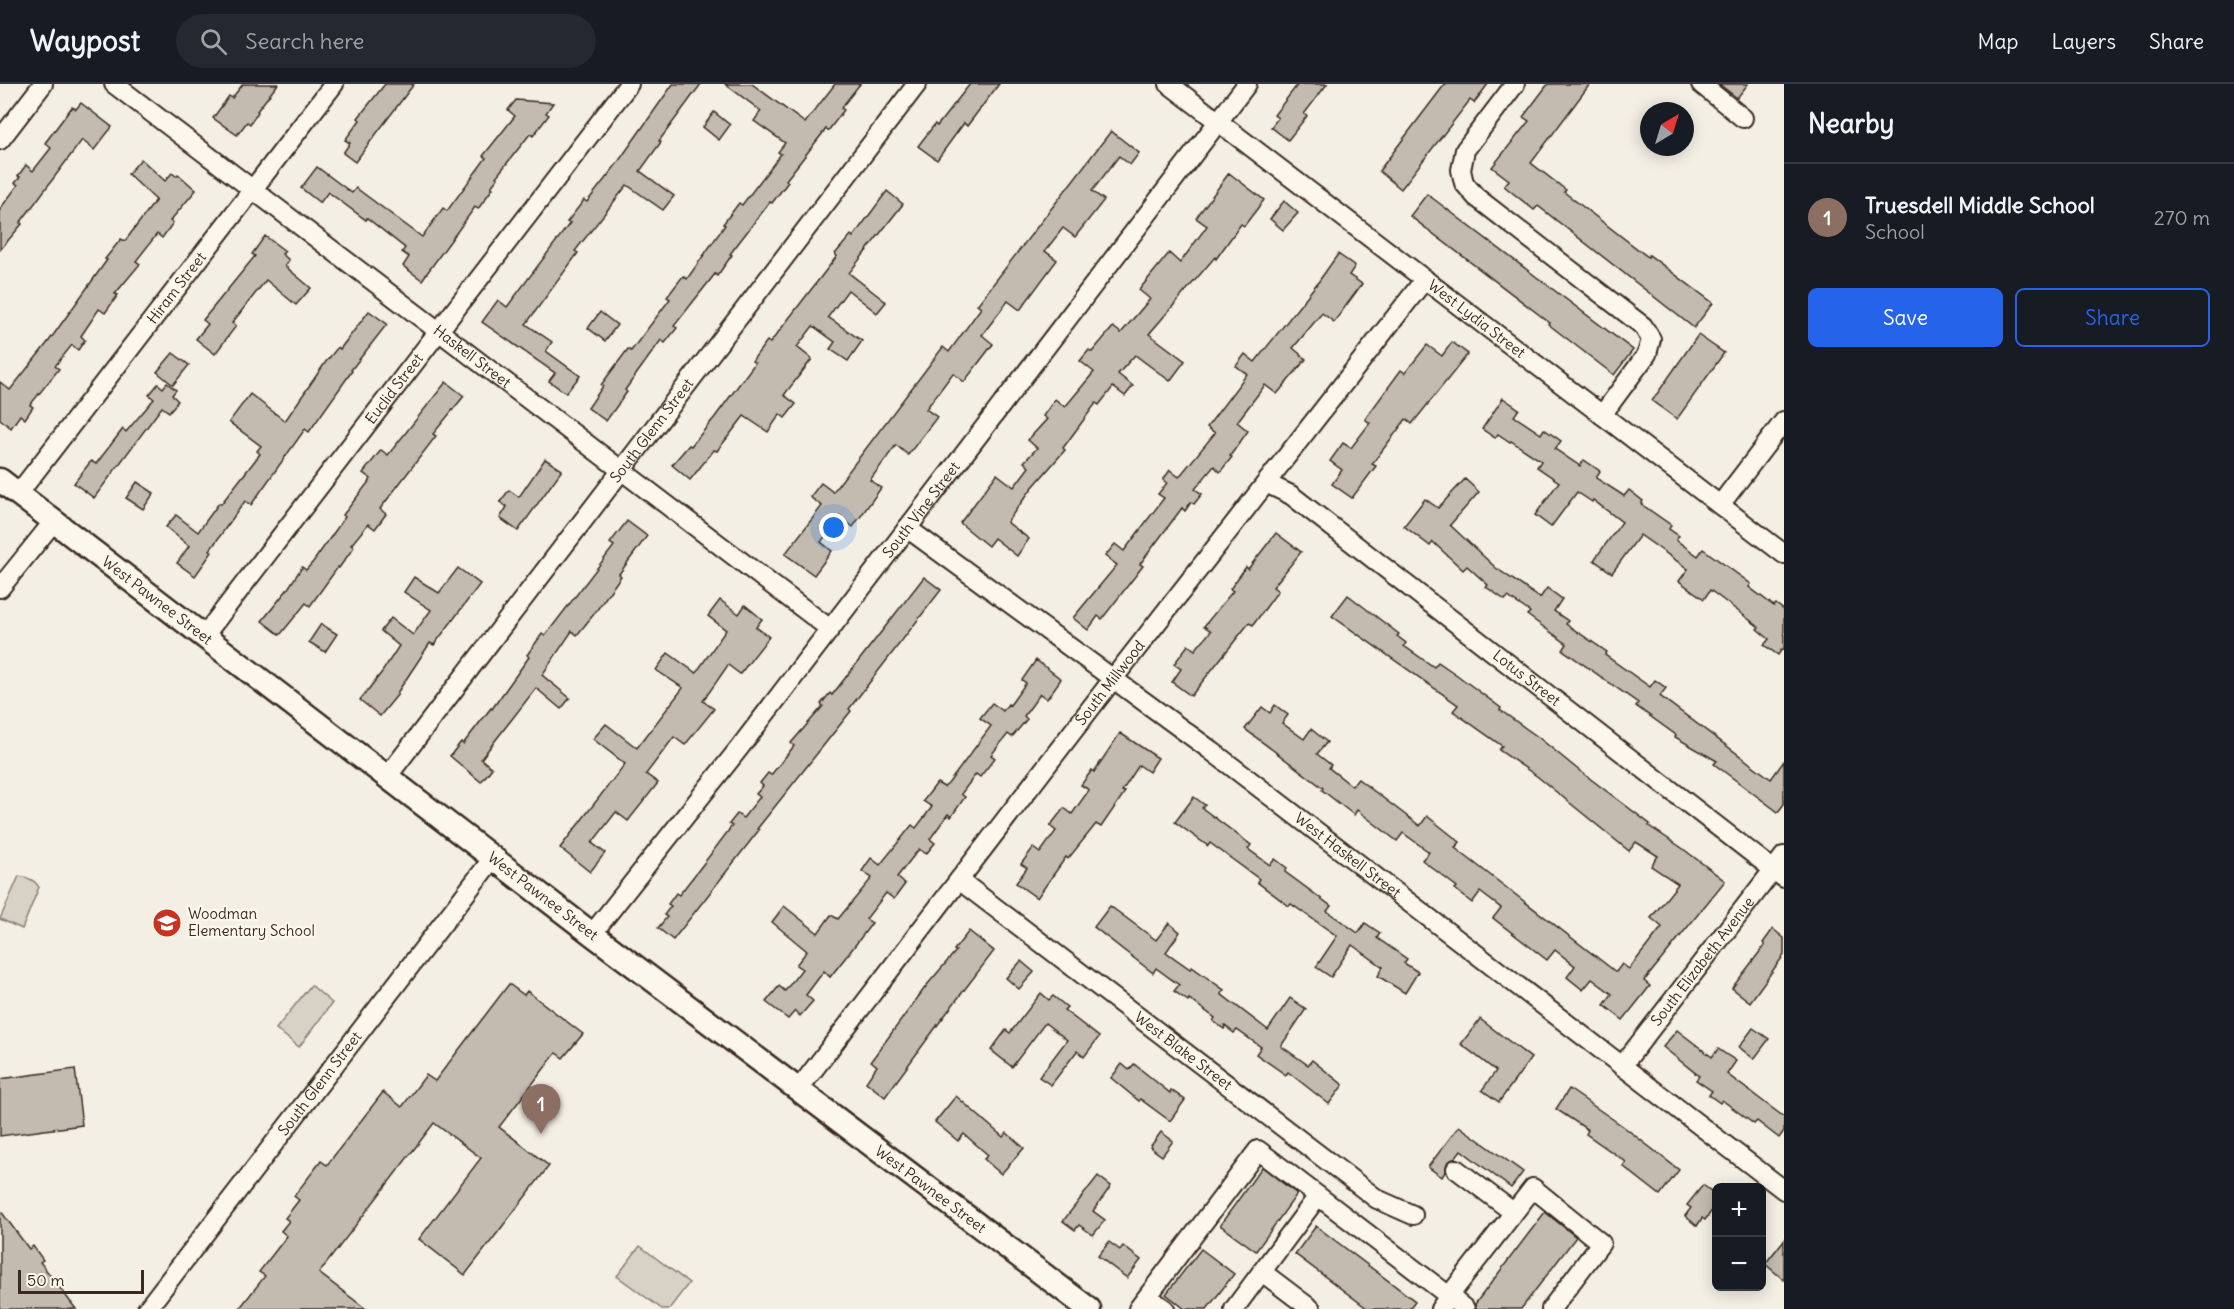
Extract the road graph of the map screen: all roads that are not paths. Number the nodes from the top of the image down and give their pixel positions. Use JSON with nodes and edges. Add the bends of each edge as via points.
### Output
{"nodes":[{"id":1,"x":43,"y":84,"type":"edge"},
{"id":2,"x":114,"y":84,"type":"edge"},
{"id":3,"x":334,"y":84,"type":"edge"},
{"id":4,"x":629,"y":84,"type":"edge"},
{"id":5,"x":916,"y":84,"type":"edge"},
{"id":6,"x":1169,"y":84,"type":"edge"},
{"id":7,"x":1247,"y":84,"type":"edge"},
{"id":8,"x":1515,"y":84,"type":"edge"},
{"id":9,"x":1701,"y":84,"type":"edge"},
{"id":10,"x":1743,"y":118,"type":"dead end"},
{"id":11,"x":1218,"y":122,"type":"junction"},
{"id":12,"x":0,"y":140,"type":"edge"},
{"id":13,"x":253,"y":189,"type":"junction"},
{"id":14,"x":1425,"y":279,"type":"junction"},
{"id":15,"x":440,"y":331,"type":"junction"},
{"id":16,"x":1602,"y":415,"type":"junction"},
{"id":17,"x":1784,"y":421,"type":"edge"},
{"id":18,"x":622,"y":470,"type":"junction"},
{"id":19,"x":1266,"y":483,"type":"junction"},
{"id":20,"x":9,"y":487,"type":"edge"},
{"id":21,"x":1720,"y":505,"type":"junction"},
{"id":22,"x":54,"y":521,"type":"junction"},
{"id":23,"x":907,"y":528,"type":"junction"},
{"id":24,"x":1784,"y":554,"type":"edge"},
{"id":25,"x":0,"y":588,"type":"edge"},
{"id":26,"x":830,"y":629,"type":"junction"},
{"id":27,"x":204,"y":636,"type":"junction"},
{"id":28,"x":1113,"y":679,"type":"junction"},
{"id":29,"x":387,"y":777,"type":"junction"},
{"id":30,"x":493,"y":858,"type":"junction"},
{"id":31,"x":1780,"y":868,"type":"edge"},
{"id":32,"x":959,"y":880,"type":"junction"},
{"id":33,"x":592,"y":934,"type":"junction"},
{"id":34,"x":1622,"y":1066,"type":"junction"},
{"id":35,"x":798,"y":1090,"type":"junction"},
{"id":36,"x":1456,"y":1169,"type":"dead end"},
{"id":37,"x":1784,"y":1190,"type":"edge"},
{"id":38,"x":1318,"y":1196,"type":"junction"},
{"id":39,"x":1513,"y":1212,"type":"junction"},
{"id":40,"x":1413,"y":1215,"type":"dead end"},
{"id":41,"x":1262,"y":1272,"type":"junction"},
{"id":42,"x":1143,"y":1303,"type":"edge"},
{"id":43,"x":1444,"y":1303,"type":"edge"},
{"id":44,"x":147,"y":1309,"type":"edge"},
{"id":45,"x":1089,"y":1309,"type":"edge"},
{"id":46,"x":1165,"y":1309,"type":"edge"},
{"id":47,"x":1234,"y":1309,"type":"edge"},
{"id":48,"x":1311,"y":1309,"type":"edge"},
{"id":49,"x":1465,"y":1309,"type":"edge"},
{"id":50,"x":1551,"y":1309,"type":"edge"}],
"edges":[{"from":1,"to":12,"type":"street"},
{"from":2,"to":13,"type":"street","name":"Haskell Street"},
{"from":3,"to":13,"type":"street","name":"Hiram Street"},
{"from":4,"to":15,"type":"street","name":"Euclid Street"},
{"from":5,"to":18,"type":"street","name":"South Glenn Street"},
{"from":6,"to":11,"type":"street","name":"West Lydia Street"},
{"from":7,"to":11,"type":"street","name":"South Vine Street"},
{"from":8,"to":16,"type":"street","via":[[1465,150],[1461,170],[1464,183],[1643,326],[1651,339],[1647,354]]},
{"from":9,"to":10,"type":"street"},
{"from":11,"to":14,"type":"street","name":"West Lydia Street"},
{"from":11,"to":23,"type":"street","name":"South Vine Street"},
{"from":13,"to":15,"type":"street","name":"Haskell Street"},
{"from":13,"to":20,"type":"street","name":"Hiram Street"},
{"from":14,"to":16,"type":"street","name":"West Lydia Street"},
{"from":14,"to":19,"type":"street","name":"South Millwood"},
{"from":15,"to":18,"type":"street","name":"Haskell Street"},
{"from":15,"to":27,"type":"street","name":"Euclid Street"},
{"from":16,"to":21,"type":"street","name":"West Lydia Street"},
{"from":17,"to":21,"type":"street"},
{"from":18,"to":26,"type":"street","name":"Haskell Street"},
{"from":18,"to":29,"type":"street","name":"South Glenn Street"},
{"from":19,"to":28,"type":"street","name":"South Millwood"},
{"from":19,"to":31,"type":"street","name":"Lotus Street","via":[[1291,495]]},
{"from":20,"to":22,"type":"main road","name":"West Pawnee Street"},
{"from":21,"to":24,"type":"street","name":"West Lydia Street"},
{"from":22,"to":25,"type":"street"},
{"from":22,"to":27,"type":"main road","name":"West Pawnee Street"},
{"from":23,"to":26,"type":"street","name":"South Vine Street"},
{"from":23,"to":28,"type":"street","name":"West Haskell Street"},
{"from":26,"to":33,"type":"street","name":"South Vine Street"},
{"from":27,"to":29,"type":"main road","name":"West Pawnee Street"},
{"from":28,"to":32,"type":"street","name":"South Millwood"},
{"from":28,"to":34,"type":"street","name":"West Haskell Street"},
{"from":29,"to":30,"type":"main road","name":"West Pawnee Street"},
{"from":30,"to":33,"type":"main road","name":"West Pawnee Street"},
{"from":30,"to":44,"type":"street","name":"South Glenn Street"},
{"from":31,"to":34,"type":"street","name":"South Elizabeth Avenue"},
{"from":32,"to":35,"type":"street","name":"South Millwood"},
{"from":32,"to":40,"type":"street","name":"West Blake Street","via":[[1377,1199]]},
{"from":33,"to":35,"type":"main road","name":"West Pawnee Street"},
{"from":34,"to":37,"type":"street","name":"West Haskell Street"},
{"from":35,"to":45,"type":"main road","name":"West Pawnee Street"},
{"from":36,"to":39,"type":"street"},
{"from":38,"to":41,"type":"street"},
{"from":38,"to":42,"type":"street","via":[[1258,1150]]},
{"from":38,"to":43,"type":"street"},
{"from":39,"to":43,"type":"street"},
{"from":39,"to":50,"type":"street","via":[[1533,1188],[1601,1243]]},
{"from":41,"to":47,"type":"street"},
{"from":41,"to":48,"type":"street"},
{"from":42,"to":46,"type":"street"},
{"from":43,"to":49,"type":"street"}]}
